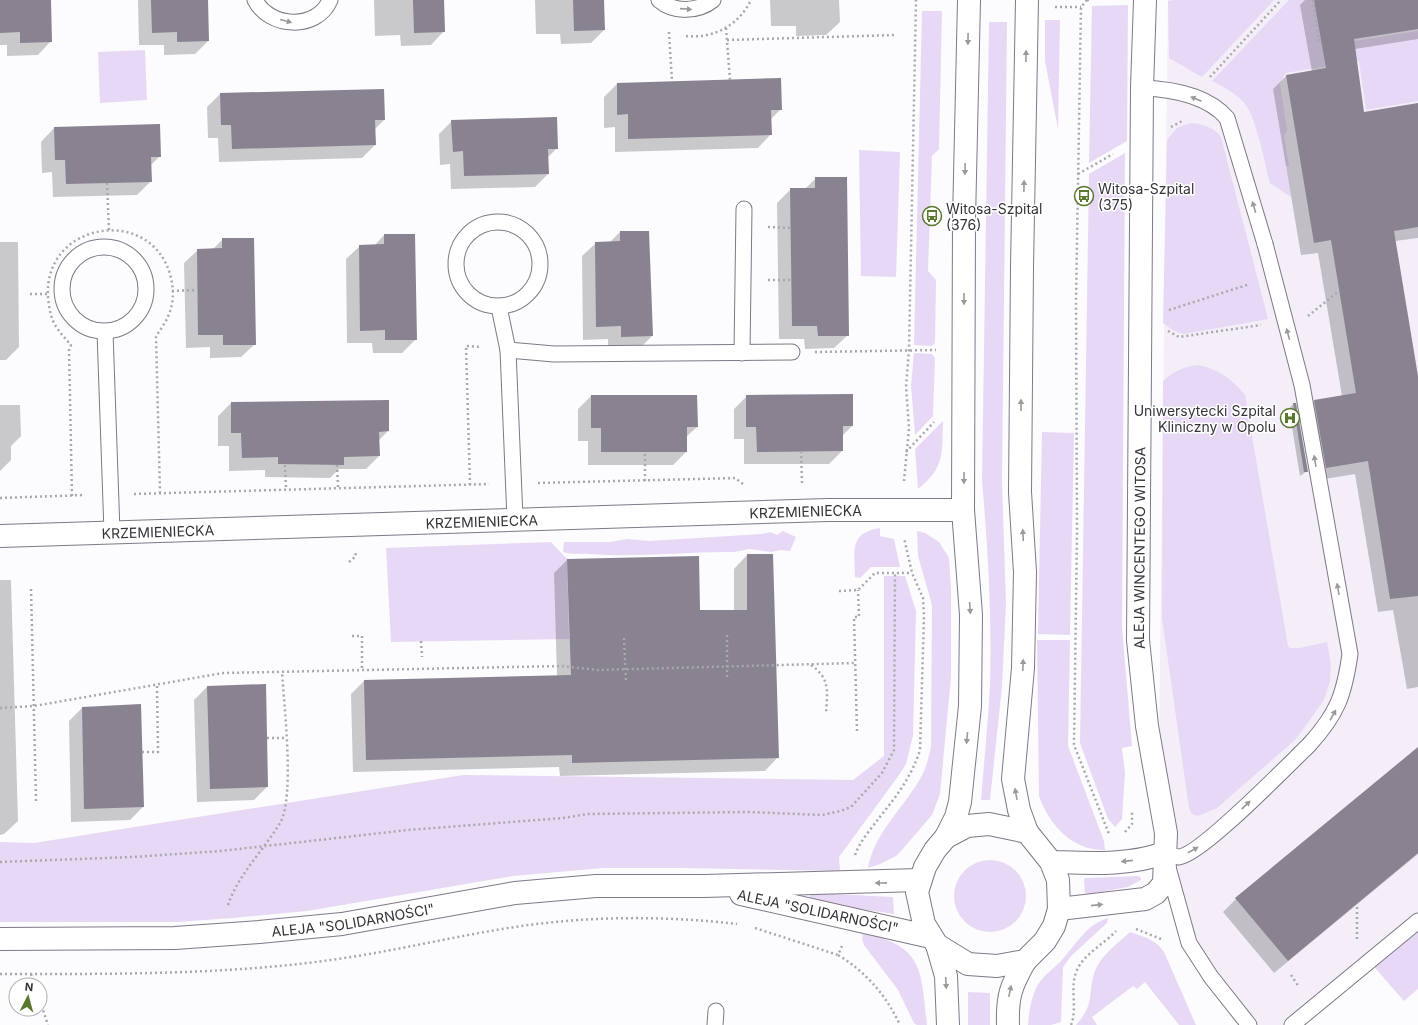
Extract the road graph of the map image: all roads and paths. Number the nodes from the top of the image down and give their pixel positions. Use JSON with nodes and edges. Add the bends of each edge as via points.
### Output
{"nodes":[{"id":1,"x":255,"y":0,"type":"edge"},
{"id":2,"x":330,"y":0,"type":"edge"},
{"id":3,"x":659,"y":0,"type":"edge"},
{"id":4,"x":713,"y":0,"type":"edge"},
{"id":5,"x":916,"y":0,"type":"edge"},
{"id":6,"x":969,"y":0,"type":"edge"},
{"id":7,"x":1027,"y":0,"type":"edge"},
{"id":8,"x":1087,"y":0,"type":"edge"},
{"id":9,"x":1092,"y":0,"type":"edge"},
{"id":10,"x":1145,"y":0,"type":"edge"},
{"id":11,"x":1281,"y":0,"type":"edge"},
{"id":12,"x":1313,"y":0,"type":"edge"},
{"id":13,"x":726,"y":28,"type":"dead end"},
{"id":14,"x":669,"y":31,"type":"dead end"},
{"id":15,"x":895,"y":35,"type":"dead end"},
{"id":16,"x":727,"y":40,"type":"junction"},
{"id":17,"x":1319,"y":41,"type":"dead end"},
{"id":18,"x":730,"y":80,"type":"dead end"},
{"id":19,"x":672,"y":81,"type":"dead end"},
{"id":20,"x":1204,"y":83,"type":"dead end"},
{"id":21,"x":1142,"y":88,"type":"junction"},
{"id":22,"x":1117,"y":152,"type":"dead end"},
{"id":23,"x":1078,"y":174,"type":"junction"},
{"id":24,"x":108,"y":183,"type":"dead end"},
{"id":25,"x":744,"y":209,"type":"dead end"},
{"id":26,"x":109,"y":230,"type":"junction"},
{"id":27,"x":1255,"y":283,"type":"dead end"},
{"id":28,"x":198,"y":290,"type":"dead end"},
{"id":29,"x":172,"y":291,"type":"junction"},
{"id":30,"x":30,"y":294,"type":"dead end"},
{"id":31,"x":48,"y":294,"type":"junction"},
{"id":32,"x":499,"y":307,"type":"junction"},
{"id":33,"x":1167,"y":310,"type":"dead end"},
{"id":34,"x":1268,"y":324,"type":"dead end"},
{"id":35,"x":1164,"y":329,"type":"dead end"},
{"id":36,"x":105,"y":332,"type":"junction"},
{"id":37,"x":909,"y":349,"type":"junction"},
{"id":38,"x":508,"y":350,"type":"junction"},
{"id":39,"x":940,"y":350,"type":"dead end"},
{"id":40,"x":792,"y":352,"type":"joint"},
{"id":41,"x":742,"y":353,"type":"junction"},
{"id":42,"x":801,"y":451,"type":"dead end"},
{"id":43,"x":645,"y":452,"type":"dead end"},
{"id":44,"x":285,"y":465,"type":"dead end"},
{"id":45,"x":337,"y":465,"type":"dead end"},
{"id":46,"x":645,"y":481,"type":"dead end"},
{"id":47,"x":585,"y":482,"type":"dead end"},
{"id":48,"x":904,"y":483,"type":"dead end"},
{"id":49,"x":513,"y":484,"type":"junction"},
{"id":50,"x":470,"y":485,"type":"junction"},
{"id":51,"x":802,"y":486,"type":"dead end"},
{"id":52,"x":338,"y":488,"type":"junction"},
{"id":53,"x":286,"y":490,"type":"junction"},
{"id":54,"x":110,"y":494,"type":"junction"},
{"id":55,"x":160,"y":494,"type":"junction"},
{"id":56,"x":72,"y":496,"type":"junction"},
{"id":57,"x":0,"y":498,"type":"edge"},
{"id":58,"x":963,"y":510,"type":"junction"},
{"id":59,"x":515,"y":519,"type":"junction"},
{"id":60,"x":112,"y":532,"type":"junction"},
{"id":61,"x":904,"y":535,"type":"dead end"},
{"id":62,"x":0,"y":536,"type":"edge"},
{"id":63,"x":356,"y":556,"type":"dead end"},
{"id":64,"x":349,"y":562,"type":"dead end"},
{"id":65,"x":895,"y":572,"type":"junction"},
{"id":66,"x":912,"y":573,"type":"junction"},
{"id":67,"x":31,"y":589,"type":"dead end"},
{"id":68,"x":858,"y":590,"type":"junction"},
{"id":69,"x":839,"y":591,"type":"dead end"},
{"id":70,"x":727,"y":635,"type":"dead end"},
{"id":71,"x":352,"y":636,"type":"dead end"},
{"id":72,"x":624,"y":638,"type":"dead end"},
{"id":73,"x":421,"y":641,"type":"dead end"},
{"id":74,"x":422,"y":657,"type":"dead end"},
{"id":75,"x":855,"y":663,"type":"junction"},
{"id":76,"x":811,"y":664,"type":"junction"},
{"id":77,"x":727,"y":666,"type":"junction"},
{"id":78,"x":362,"y":670,"type":"junction"},
{"id":79,"x":625,"y":670,"type":"junction"},
{"id":80,"x":282,"y":672,"type":"junction"},
{"id":81,"x":728,"y":680,"type":"dead end"},
{"id":82,"x":626,"y":682,"type":"dead end"},
{"id":83,"x":157,"y":685,"type":"junction"},
{"id":84,"x":34,"y":706,"type":"junction"},
{"id":85,"x":0,"y":708,"type":"edge"},
{"id":86,"x":826,"y":714,"type":"dead end"},
{"id":87,"x":857,"y":731,"type":"dead end"},
{"id":88,"x":267,"y":738,"type":"dead end"},
{"id":89,"x":286,"y":738,"type":"junction"},
{"id":90,"x":142,"y":752,"type":"dead end"},
{"id":91,"x":36,"y":801,"type":"dead end"},
{"id":92,"x":1132,"y":805,"type":"dead end"},
{"id":93,"x":1027,"y":832,"type":"junction"},
{"id":94,"x":1118,"y":836,"type":"dead end"},
{"id":95,"x":1110,"y":837,"type":"dead end"},
{"id":96,"x":946,"y":838,"type":"junction"},
{"id":97,"x":262,"y":847,"type":"junction"},
{"id":98,"x":1164,"y":853,"type":"junction"},
{"id":99,"x":0,"y":862,"type":"edge"},
{"id":100,"x":1051,"y":862,"type":"junction"},
{"id":101,"x":920,"y":880,"type":"junction"},
{"id":102,"x":855,"y":883,"type":"junction"},
{"id":103,"x":704,"y":886,"type":"junction"},
{"id":104,"x":1123,"y":902,"type":"junction"},
{"id":105,"x":1357,"y":904,"type":"dead end"},
{"id":106,"x":1059,"y":909,"type":"junction"},
{"id":107,"x":852,"y":918,"type":"junction"},
{"id":108,"x":1418,"y":921,"type":"edge"},
{"id":109,"x":1120,"y":924,"type":"junction"},
{"id":110,"x":742,"y":925,"type":"dead end"},
{"id":111,"x":749,"y":926,"type":"dead end"},
{"id":112,"x":225,"y":935,"type":"junction"},
{"id":113,"x":0,"y":939,"type":"edge"},
{"id":114,"x":934,"y":941,"type":"junction"},
{"id":115,"x":1357,"y":941,"type":"dead end"},
{"id":116,"x":1166,"y":943,"type":"dead end"},
{"id":117,"x":838,"y":955,"type":"junction"},
{"id":118,"x":1025,"y":961,"type":"junction"},
{"id":119,"x":0,"y":974,"type":"edge"},
{"id":120,"x":31,"y":974,"type":"junction"},
{"id":121,"x":32,"y":977,"type":"edge"},
{"id":122,"x":900,"y":1025,"type":"edge"},
{"id":123,"x":948,"y":1025,"type":"edge"},
{"id":124,"x":1008,"y":1025,"type":"edge"},
{"id":125,"x":1071,"y":1025,"type":"edge"},
{"id":126,"x":1249,"y":1025,"type":"edge"},
{"id":127,"x":1292,"y":1025,"type":"edge"}],
"edges":[{"from":1,"to":2,"type":"lane","one_way":true,"via":[[270,17],[294,23],[311,19],[328,5]]},
{"from":3,"to":4,"type":"lane","one_way":true,"via":[[664,4],[688,10],[705,6]]},
{"from":5,"to":37,"type":"path"},
{"from":6,"to":58,"type":"street","one_way":true,"via":[[964,220]]},
{"from":93,"to":7,"type":"street","one_way":true,"via":[[1019,810],[1014,779],[1023,668],[1025,579],[1020,492]]},
{"from":8,"to":9,"type":"path"},
{"from":8,"to":23,"type":"path","via":[[1082,7]]},
{"from":10,"to":21,"type":"street","name":"ALEJA WINCENTEGO WITOSA"},
{"from":11,"to":20,"type":"path"},
{"from":12,"to":17,"type":"path"},
{"from":13,"to":16,"type":"path"},
{"from":14,"to":19,"type":"path"},
{"from":15,"to":16,"type":"path"},
{"from":16,"to":18,"type":"path"},
{"from":21,"to":98,"type":"street","name":"ALEJA WINCENTEGO WITOSA","via":[[1138,640],[1147,726],[1166,833]]},
{"from":98,"to":21,"type":"lane","one_way":true,"bridge":true,"via":[[1180,857],[1196,850],[1218,832],[1327,726],[1341,700],[1350,654],[1302,385],[1265,244],[1227,118],[1212,105],[1180,92]]},
{"from":22,"to":23,"type":"path"},
{"from":23,"to":95,"type":"path","via":[[1074,745]]},
{"from":24,"to":26,"type":"path"},
{"from":25,"to":41,"type":"lane"},
{"from":26,"to":29,"type":"path","via":[[135,234],[156,250],[167,264]]},
{"from":26,"to":31,"type":"path","via":[[88,233],[60,255],[50,272]]},
{"from":27,"to":33,"type":"path"},
{"from":28,"to":29,"type":"path"},
{"from":29,"to":55,"type":"path","via":[[172,309],[156,336]]},
{"from":30,"to":31,"type":"path"},
{"from":31,"to":56,"type":"path","via":[[49,309],[54,323],[71,345],[69,349]]},
{"from":32,"to":32,"type":"lane","via":[[517,303],[533,289],[541,271],[538,248],[523,229],[504,222],[487,222],[470,231],[457,249],[456,276],[463,290],[475,301]]},
{"from":32,"to":38,"type":"lane"},
{"from":34,"to":35,"type":"path","via":[[1179,337]]},
{"from":36,"to":36,"type":"lane","via":[[123,328],[139,314],[146,296],[144,273],[129,254],[110,246],[93,247],[76,256],[63,274],[62,301],[69,315],[81,326]]},
{"from":36,"to":54,"type":"lane"},
{"from":37,"to":39,"type":"path"},
{"from":37,"to":40,"type":"path"},
{"from":37,"to":48,"type":"path","via":[[906,383],[909,428]]},
{"from":38,"to":41,"type":"lane","via":[[554,354]]},
{"from":38,"to":49,"type":"lane"},
{"from":38,"to":50,"type":"path","via":[[466,346]]},
{"from":40,"to":41,"type":"lane"},
{"from":42,"to":51,"type":"path"},
{"from":43,"to":46,"type":"path"},
{"from":44,"to":53,"type":"path"},
{"from":45,"to":52,"type":"path"},
{"from":47,"to":49,"type":"path"},
{"from":49,"to":50,"type":"path"},
{"from":49,"to":59,"type":"lane"},
{"from":50,"to":52,"type":"path"},
{"from":52,"to":53,"type":"path"},
{"from":53,"to":55,"type":"path"},
{"from":54,"to":55,"type":"path"},
{"from":54,"to":56,"type":"path"},
{"from":54,"to":60,"type":"lane"},
{"from":56,"to":57,"type":"path"},
{"from":58,"to":59,"type":"street","name":"KRZEMIENIECKA","via":[[883,508]]},
{"from":58,"to":96,"type":"street","one_way":true,"via":[[971,615],[970,706],[960,802]]},
{"from":59,"to":60,"type":"street","name":"KRZEMIENIECKA"},
{"from":60,"to":62,"type":"street","name":"KRZEMIENIECKA"},
{"from":61,"to":66,"type":"path"},
{"from":63,"to":64,"type":"path"},
{"from":65,"to":66,"type":"path"},
{"from":65,"to":68,"type":"path","via":[[875,572]]},
{"from":65,"to":97,"type":"path","via":[[894,750],[882,773],[851,807],[822,815],[749,812],[588,814],[408,830]]},
{"from":66,"to":102,"type":"path","via":[[923,598],[924,616],[920,750],[907,780],[857,849],[854,857]]},
{"from":67,"to":84,"type":"path"},
{"from":68,"to":69,"type":"path"},
{"from":68,"to":75,"type":"path","via":[[859,616],[854,616]]},
{"from":70,"to":77,"type":"path"},
{"from":71,"to":78,"type":"path","via":[[362,636]]},
{"from":72,"to":79,"type":"path"},
{"from":73,"to":74,"type":"path"},
{"from":75,"to":76,"type":"path"},
{"from":75,"to":87,"type":"path"},
{"from":76,"to":77,"type":"path"},
{"from":76,"to":86,"type":"path","via":[[826,681]]},
{"from":77,"to":79,"type":"path"},
{"from":77,"to":81,"type":"path"},
{"from":78,"to":79,"type":"path","via":[[562,666]]},
{"from":78,"to":80,"type":"path"},
{"from":79,"to":82,"type":"path"},
{"from":80,"to":83,"type":"path","via":[[223,673]]},
{"from":80,"to":89,"type":"path"},
{"from":83,"to":84,"type":"path"},
{"from":83,"to":90,"type":"path","via":[[158,752]]},
{"from":84,"to":85,"type":"path"},
{"from":84,"to":91,"type":"path"},
{"from":88,"to":89,"type":"path"},
{"from":89,"to":97,"type":"path","via":[[286,803],[280,822]]},
{"from":92,"to":94,"type":"path","via":[[1132,824]]},
{"from":93,"to":96,"type":"street","via":[[989,824],[967,826]]},
{"from":93,"to":100,"type":"street"},
{"from":96,"to":101,"type":"street","via":[[935,850]]},
{"from":97,"to":99,"type":"path","via":[[140,857]]},
{"from":97,"to":112,"type":"path","via":[[230,899]]},
{"from":98,"to":100,"type":"street","one_way":true,"via":[[1149,859],[1121,862]]},
{"from":98,"to":104,"type":"street","name":"ALEJA WINCENTEGO WITOSA","via":[[1164,883],[1156,893],[1145,899]]},
{"from":98,"to":126,"type":"lane","via":[[1189,942],[1211,977]]},
{"from":100,"to":106,"type":"street","via":[[1058,880]]},
{"from":101,"to":102,"type":"street","name":"ALEJA \"SOLIDARNOŚCI\"","one_way":true},
{"from":101,"to":114,"type":"street","via":[[917,892],[920,910],[924,924]]},
{"from":102,"to":103,"type":"street","name":"ALEJA \"SOLIDARNOŚCI\""},
{"from":103,"to":107,"type":"street","name":"ALEJA \"SOLIDARNOŚCI\""},
{"from":103,"to":112,"type":"street","name":"ALEJA \"SOLIDARNOŚCI\"","via":[[596,886],[515,893],[342,924]]},
{"from":106,"to":104,"type":"street","name":"ALEJA WINCENTEGO WITOSA","one_way":true},
{"from":104,"to":109,"type":"path"},
{"from":105,"to":115,"type":"path"},
{"from":106,"to":118,"type":"street","via":[[1054,926],[1045,942]]},
{"from":107,"to":114,"type":"street","name":"ALEJA \"SOLIDARNOŚCI\""},
{"from":107,"to":117,"type":"path"},
{"from":108,"to":127,"type":"lane"},
{"from":109,"to":116,"type":"path"},
{"from":109,"to":125,"type":"path","via":[[1120,928],[1086,957],[1076,971]]},
{"from":110,"to":120,"type":"path","via":[[684,919],[574,921],[496,930],[332,960],[260,968],[154,974]]},
{"from":111,"to":117,"type":"path"},
{"from":112,"to":113,"type":"street","name":"ALEJA \"SOLIDARNOŚCI\"","via":[[175,938]]},
{"from":114,"to":118,"type":"street","via":[[968,964],[997,966]]},
{"from":114,"to":123,"type":"street","one_way":true,"via":[[946,976]]},
{"from":117,"to":122,"type":"path","via":[[864,972],[892,1008]]},
{"from":124,"to":118,"type":"street","one_way":true,"via":[[1007,1004],[1012,984]]},
{"from":119,"to":120,"type":"path"},
{"from":120,"to":121,"type":"path"}]}
